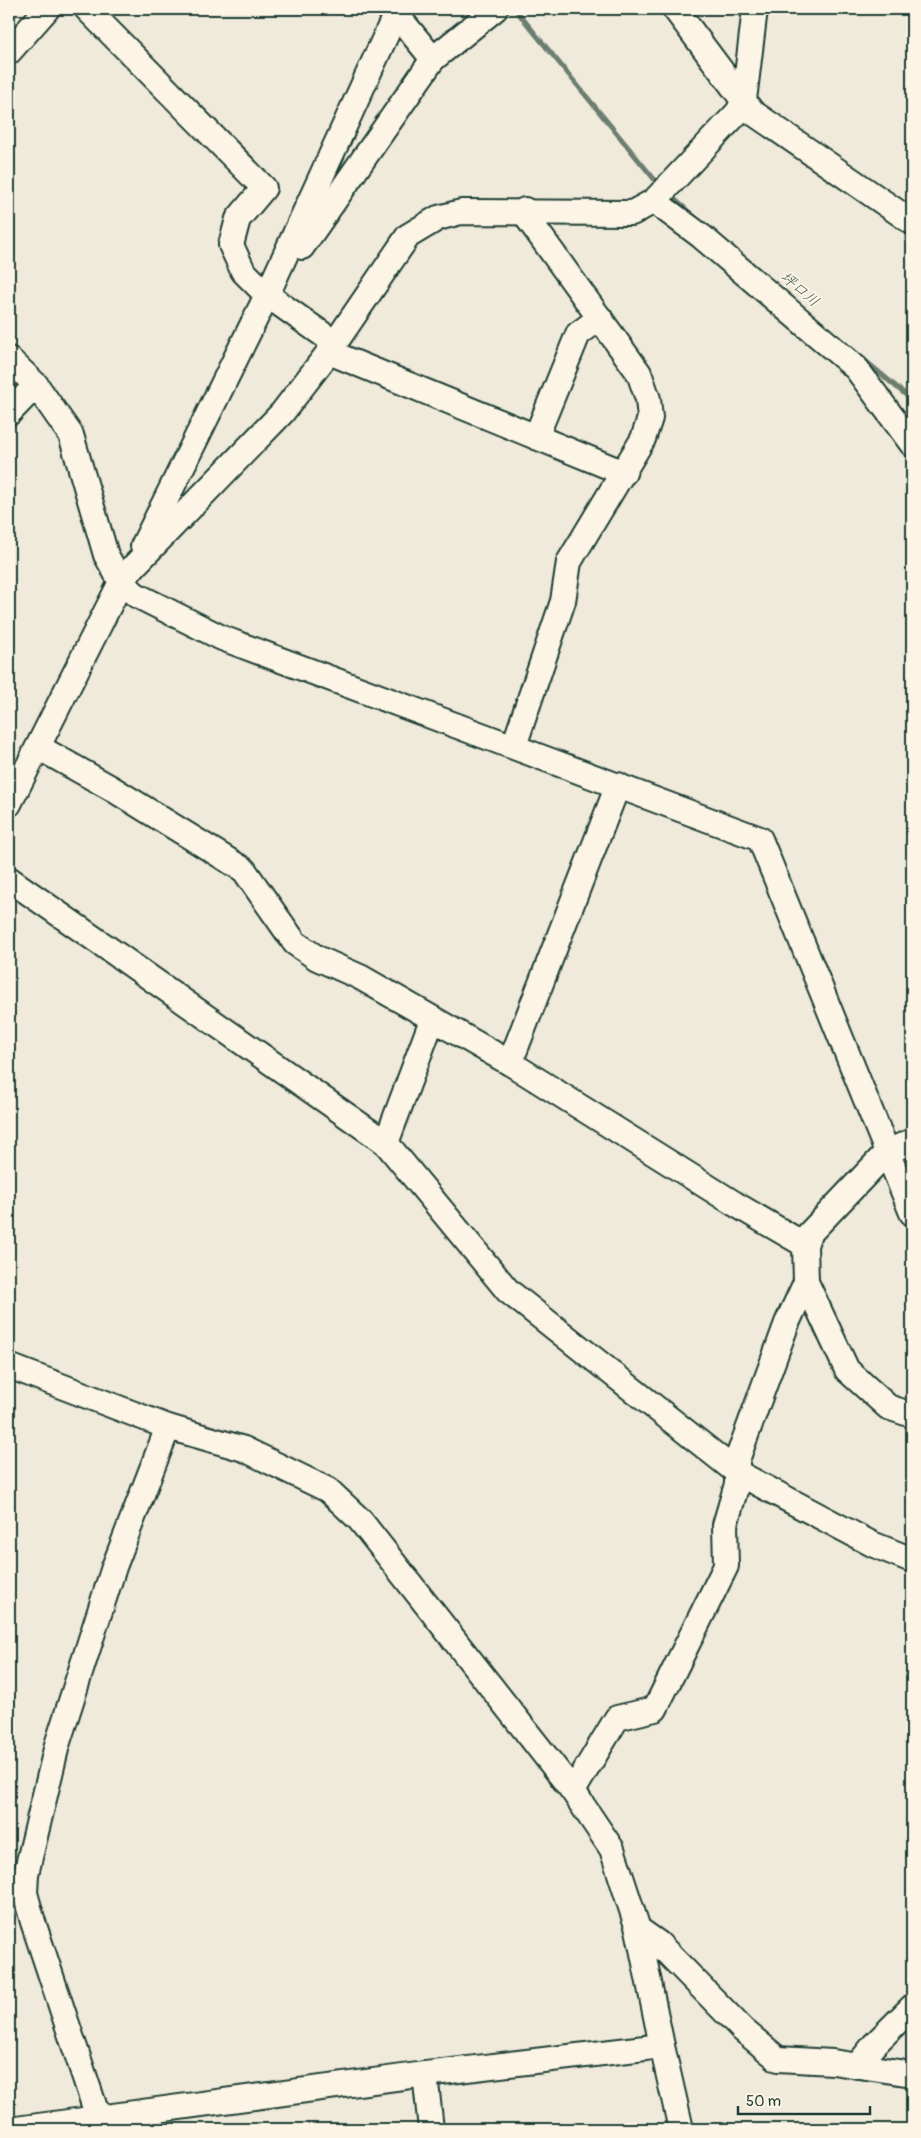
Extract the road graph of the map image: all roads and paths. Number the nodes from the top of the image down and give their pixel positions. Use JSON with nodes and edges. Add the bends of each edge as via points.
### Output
{"nodes":[{"id":1,"x":47,"y":9,"type":"edge"},
{"id":2,"x":87,"y":9,"type":"edge"},
{"id":3,"x":495,"y":9,"type":"edge"},
{"id":4,"x":675,"y":9,"type":"edge"},
{"id":5,"x":755,"y":9,"type":"edge"},
{"id":6,"x":396,"y":10,"type":"edge"},
{"id":7,"x":9,"y":52,"type":"edge"},
{"id":8,"x":433,"y":59,"type":"junction"},
{"id":9,"x":744,"y":100,"type":"junction"},
{"id":10,"x":654,"y":201,"type":"junction"},
{"id":11,"x":525,"y":210,"type":"junction"},
{"id":12,"x":912,"y":222,"type":"edge"},
{"id":13,"x":268,"y":295,"type":"junction"},
{"id":14,"x":600,"y":318,"type":"junction"},
{"id":15,"x":332,"y":348,"type":"junction"},
{"id":16,"x":9,"y":359,"type":"edge"},
{"id":17,"x":36,"y":385,"type":"junction"},
{"id":18,"x":9,"y":414,"type":"edge"},
{"id":19,"x":536,"y":437,"type":"junction"},
{"id":20,"x":912,"y":444,"type":"edge"},
{"id":21,"x":624,"y":473,"type":"junction"},
{"id":22,"x":128,"y":574,"type":"junction"},
{"id":23,"x":514,"y":746,"type":"junction"},
{"id":24,"x":38,"y":747,"type":"junction"},
{"id":25,"x":618,"y":785,"type":"junction"},
{"id":26,"x":9,"y":804,"type":"edge"},
{"id":27,"x":9,"y":879,"type":"edge"},
{"id":28,"x":432,"y":1020,"type":"junction"},
{"id":29,"x":510,"y":1063,"type":"junction"},
{"id":30,"x":912,"y":1141,"type":"edge"},
{"id":31,"x":386,"y":1143,"type":"junction"},
{"id":32,"x":887,"y":1152,"type":"junction"},
{"id":33,"x":912,"y":1213,"type":"edge"},
{"id":34,"x":805,"y":1245,"type":"junction"},
{"id":35,"x":806,"y":1282,"type":"junction"},
{"id":36,"x":9,"y":1366,"type":"edge"},
{"id":37,"x":912,"y":1415,"type":"edge"},
{"id":38,"x":168,"y":1427,"type":"junction"},
{"id":39,"x":738,"y":1473,"type":"junction"},
{"id":40,"x":912,"y":1560,"type":"edge"},
{"id":41,"x":574,"y":1790,"type":"junction"},
{"id":42,"x":638,"y":1930,"type":"junction"},
{"id":43,"x":912,"y":2007,"type":"edge"},
{"id":44,"x":662,"y":2046,"type":"junction"},
{"id":45,"x":857,"y":2066,"type":"junction"},
{"id":46,"x":425,"y":2074,"type":"junction"},
{"id":47,"x":912,"y":2074,"type":"edge"},
{"id":48,"x":100,"y":2124,"type":"edge"},
{"id":49,"x":16,"y":2129,"type":"edge"},
{"id":50,"x":431,"y":2129,"type":"edge"},
{"id":51,"x":681,"y":2129,"type":"edge"}],
"edges":[{"from":1,"to":7,"type":"street"},
{"from":2,"to":13,"type":"street","via":[[264,188],[238,218],[231,245],[243,272]]},
{"from":3,"to":8,"type":"street"},
{"from":4,"to":9,"type":"street"},
{"from":5,"to":9,"type":"street"},
{"from":6,"to":8,"type":"street"},
{"from":6,"to":13,"type":"street"},
{"from":8,"to":13,"type":"street"},
{"from":9,"to":10,"type":"street","via":[[738,112]]},
{"from":9,"to":12,"type":"street","via":[[752,112]]},
{"from":10,"to":11,"type":"street","via":[[632,213]]},
{"from":10,"to":20,"type":"street","via":[[701,236],[856,368]]},
{"from":11,"to":14,"type":"street"},
{"from":11,"to":15,"type":"street","via":[[461,212],[438,218],[408,236]]},
{"from":13,"to":15,"type":"street"},
{"from":13,"to":22,"type":"street"},
{"from":14,"to":19,"type":"street","via":[[578,334]]},
{"from":14,"to":21,"type":"street","via":[[639,373],[648,400],[650,418],[643,440]]},
{"from":15,"to":19,"type":"street"},
{"from":15,"to":22,"type":"street","via":[[282,413]]},
{"from":16,"to":17,"type":"street"},
{"from":17,"to":18,"type":"street"},
{"from":17,"to":22,"type":"street","via":[[71,434],[106,555]]},
{"from":19,"to":21,"type":"street"},
{"from":21,"to":23,"type":"street","via":[[569,562],[563,601]]},
{"from":22,"to":23,"type":"street","via":[[136,595],[222,638]]},
{"from":22,"to":24,"type":"street"},
{"from":23,"to":25,"type":"street"},
{"from":24,"to":26,"type":"street"},
{"from":24,"to":28,"type":"street","via":[[112,788],[244,870],[303,951],[360,977]]},
{"from":25,"to":29,"type":"street"},
{"from":25,"to":32,"type":"street","via":[[760,839]]},
{"from":27,"to":31,"type":"street"},
{"from":28,"to":29,"type":"street"},
{"from":28,"to":31,"type":"street"},
{"from":29,"to":34,"type":"street"},
{"from":30,"to":32,"type":"street"},
{"from":31,"to":39,"type":"street","via":[[508,1291]]},
{"from":32,"to":33,"type":"street"},
{"from":32,"to":34,"type":"street","via":[[809,1234]]},
{"from":34,"to":35,"type":"street"},
{"from":35,"to":37,"type":"street","via":[[847,1370],[888,1407]]},
{"from":35,"to":39,"type":"street","via":[[787,1323],[738,1460]]},
{"from":36,"to":38,"type":"street"},
{"from":38,"to":41,"type":"street","via":[[244,1449],[328,1490],[360,1520]]},
{"from":38,"to":48,"type":"street","via":[[114,1567],[57,1744],[26,1874],[25,1893],[33,1922]]},
{"from":39,"to":40,"type":"street","via":[[872,1544]]},
{"from":39,"to":41,"type":"street","via":[[724,1525],[726,1566],[655,1709],[617,1718]]},
{"from":41,"to":42,"type":"street","via":[[612,1848]]},
{"from":42,"to":44,"type":"street"},
{"from":42,"to":45,"type":"street","via":[[658,1943],[743,2030],[778,2059]]},
{"from":43,"to":45,"type":"street"},
{"from":44,"to":46,"type":"street"},
{"from":44,"to":51,"type":"street"},
{"from":45,"to":47,"type":"street"},
{"from":46,"to":48,"type":"street"},
{"from":46,"to":50,"type":"street"},
{"from":48,"to":49,"type":"street"}]}
